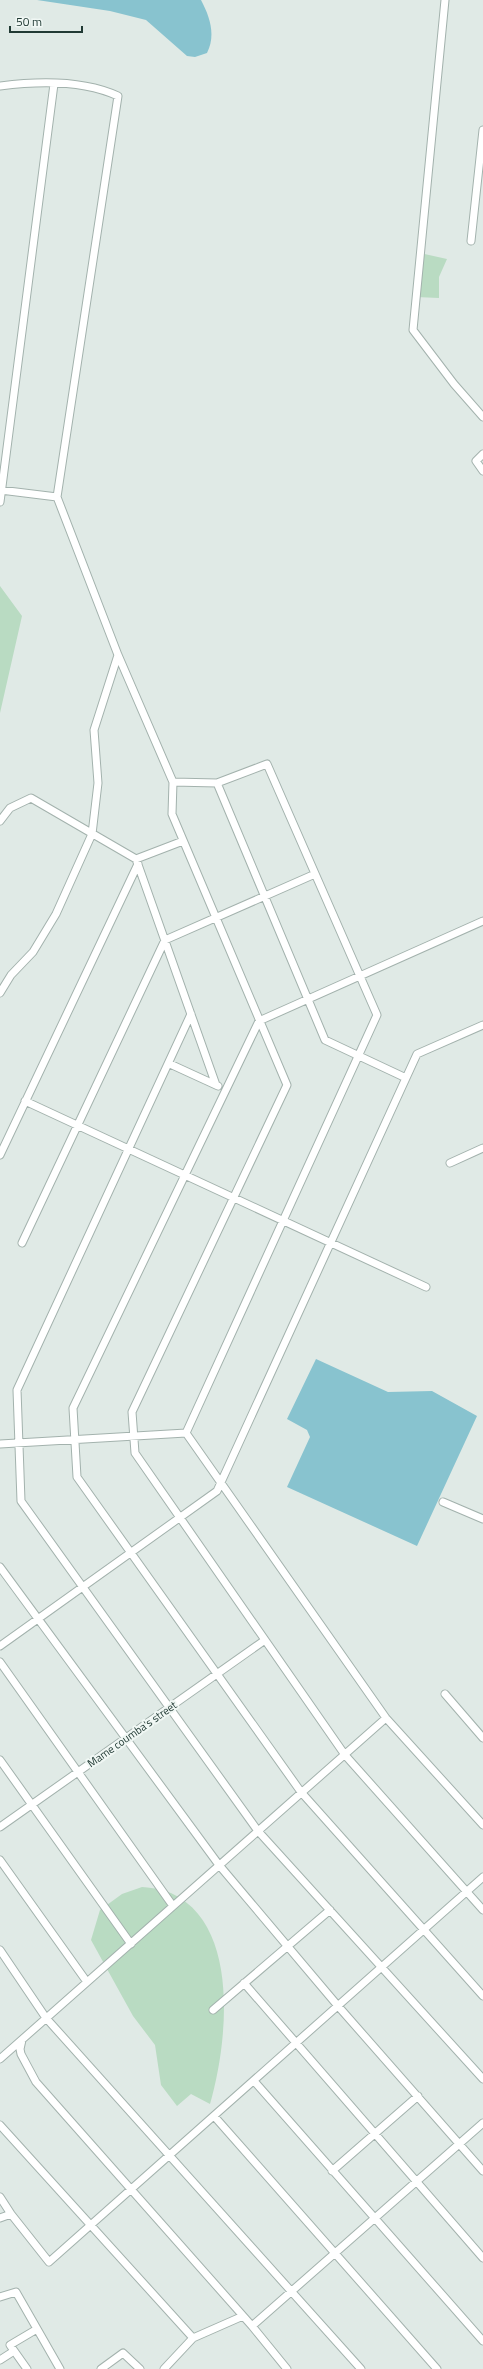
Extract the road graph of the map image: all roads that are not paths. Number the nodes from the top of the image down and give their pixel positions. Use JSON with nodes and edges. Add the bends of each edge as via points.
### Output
{"nodes":[{"id":1,"x":445,"y":0,"type":"edge"},
{"id":2,"x":54,"y":84,"type":"junction"},
{"id":3,"x":0,"y":86,"type":"edge"},
{"id":4,"x":483,"y":130,"type":"edge"},
{"id":5,"x":471,"y":242,"type":"dead end"},
{"id":6,"x":483,"y":416,"type":"edge"},
{"id":7,"x":483,"y":454,"type":"edge"},
{"id":8,"x":483,"y":471,"type":"edge"},
{"id":9,"x":1,"y":490,"type":"edge"},
{"id":10,"x":57,"y":497,"type":"junction"},
{"id":11,"x":0,"y":502,"type":"edge"},
{"id":12,"x":118,"y":656,"type":"junction"},
{"id":13,"x":173,"y":782,"type":"junction"},
{"id":14,"x":217,"y":783,"type":"junction"},
{"id":15,"x":0,"y":821,"type":"edge"},
{"id":16,"x":92,"y":834,"type":"junction"},
{"id":17,"x":183,"y":841,"type":"junction"},
{"id":18,"x":137,"y":862,"type":"junction"},
{"id":19,"x":315,"y":874,"type":"junction"},
{"id":20,"x":265,"y":896,"type":"junction"},
{"id":21,"x":216,"y":918,"type":"junction"},
{"id":22,"x":483,"y":921,"type":"edge"},
{"id":23,"x":165,"y":940,"type":"junction"},
{"id":24,"x":360,"y":976,"type":"junction"},
{"id":25,"x":0,"y":993,"type":"edge"},
{"id":26,"x":308,"y":999,"type":"junction"},
{"id":27,"x":191,"y":1014,"type":"junction"},
{"id":28,"x":260,"y":1021,"type":"junction"},
{"id":29,"x":483,"y":1025,"type":"edge"},
{"id":30,"x":358,"y":1055,"type":"junction"},
{"id":31,"x":170,"y":1064,"type":"junction"},
{"id":32,"x":406,"y":1078,"type":"junction"},
{"id":33,"x":216,"y":1085,"type":"junction"},
{"id":34,"x":226,"y":1090,"type":"junction"},
{"id":35,"x":25,"y":1101,"type":"junction"},
{"id":36,"x":78,"y":1125,"type":"junction"},
{"id":37,"x":483,"y":1148,"type":"edge"},
{"id":38,"x":130,"y":1149,"type":"junction"},
{"id":39,"x":0,"y":1155,"type":"edge"},
{"id":40,"x":450,"y":1163,"type":"dead end"},
{"id":41,"x":186,"y":1175,"type":"junction"},
{"id":42,"x":234,"y":1198,"type":"junction"},
{"id":43,"x":283,"y":1220,"type":"junction"},
{"id":44,"x":331,"y":1242,"type":"junction"},
{"id":45,"x":22,"y":1243,"type":"dead end"},
{"id":46,"x":426,"y":1287,"type":"dead end"},
{"id":47,"x":186,"y":1433,"type":"junction"},
{"id":48,"x":134,"y":1436,"type":"junction"},
{"id":49,"x":75,"y":1440,"type":"junction"},
{"id":50,"x":19,"y":1443,"type":"junction"},
{"id":51,"x":0,"y":1444,"type":"edge"},
{"id":52,"x":222,"y":1481,"type":"junction"},
{"id":53,"x":443,"y":1502,"type":"dead end"},
{"id":54,"x":180,"y":1518,"type":"junction"},
{"id":55,"x":483,"y":1519,"type":"edge"},
{"id":56,"x":131,"y":1553,"type":"junction"},
{"id":57,"x":0,"y":1567,"type":"edge"},
{"id":58,"x":83,"y":1587,"type":"junction"},
{"id":59,"x":38,"y":1619,"type":"junction"},
{"id":60,"x":265,"y":1640,"type":"junction"},
{"id":61,"x":0,"y":1646,"type":"edge"},
{"id":62,"x":0,"y":1662,"type":"edge"},
{"id":63,"x":217,"y":1674,"type":"junction"},
{"id":64,"x":445,"y":1694,"type":"dead end"},
{"id":65,"x":170,"y":1707,"type":"junction"},
{"id":66,"x":386,"y":1718,"type":"junction"},
{"id":67,"x":126,"y":1738,"type":"junction"},
{"id":68,"x":483,"y":1738,"type":"edge"},
{"id":69,"x":345,"y":1755,"type":"junction"},
{"id":70,"x":0,"y":1760,"type":"edge"},
{"id":71,"x":78,"y":1772,"type":"junction"},
{"id":72,"x":301,"y":1792,"type":"junction"},
{"id":73,"x":32,"y":1805,"type":"junction"},
{"id":74,"x":483,"y":1825,"type":"edge"},
{"id":75,"x":0,"y":1827,"type":"edge"},
{"id":76,"x":258,"y":1831,"type":"junction"},
{"id":77,"x":0,"y":1860,"type":"edge"},
{"id":78,"x":219,"y":1865,"type":"junction"},
{"id":79,"x":483,"y":1877,"type":"edge"},
{"id":80,"x":467,"y":1892,"type":"junction"},
{"id":81,"x":173,"y":1906,"type":"junction"},
{"id":82,"x":330,"y":1910,"type":"junction"},
{"id":83,"x":483,"y":1910,"type":"edge"},
{"id":84,"x":424,"y":1930,"type":"junction"},
{"id":85,"x":130,"y":1944,"type":"junction"},
{"id":86,"x":288,"y":1946,"type":"junction"},
{"id":87,"x":0,"y":1950,"type":"edge"},
{"id":88,"x":382,"y":1967,"type":"junction"},
{"id":89,"x":87,"y":1982,"type":"junction"},
{"id":90,"x":244,"y":1983,"type":"junction"},
{"id":91,"x":483,"y":1996,"type":"edge"},
{"id":92,"x":338,"y":2006,"type":"junction"},
{"id":93,"x":212,"y":2010,"type":"dead end"},
{"id":94,"x":46,"y":2018,"type":"junction"},
{"id":95,"x":22,"y":2039,"type":"junction"},
{"id":96,"x":296,"y":2043,"type":"junction"},
{"id":97,"x":0,"y":2059,"type":"edge"},
{"id":98,"x":483,"y":2079,"type":"edge"},
{"id":99,"x":254,"y":2081,"type":"junction"},
{"id":100,"x":418,"y":2096,"type":"junction"},
{"id":101,"x":214,"y":2116,"type":"junction"},
{"id":102,"x":483,"y":2123,"type":"edge"},
{"id":103,"x":0,"y":2125,"type":"edge"},
{"id":104,"x":375,"y":2134,"type":"junction"},
{"id":105,"x":459,"y":2144,"type":"junction"},
{"id":106,"x":169,"y":2155,"type":"junction"},
{"id":107,"x":332,"y":2171,"type":"junction"},
{"id":108,"x":483,"y":2171,"type":"edge"},
{"id":109,"x":416,"y":2182,"type":"junction"},
{"id":110,"x":131,"y":2189,"type":"junction"},
{"id":111,"x":0,"y":2197,"type":"edge"},
{"id":112,"x":11,"y":2214,"type":"junction"},
{"id":113,"x":0,"y":2218,"type":"edge"},
{"id":114,"x":376,"y":2218,"type":"junction"},
{"id":115,"x":91,"y":2225,"type":"junction"},
{"id":116,"x":335,"y":2253,"type":"junction"},
{"id":117,"x":483,"y":2258,"type":"edge"},
{"id":118,"x":292,"y":2292,"type":"junction"},
{"id":119,"x":1,"y":2295,"type":"edge"},
{"id":120,"x":243,"y":2316,"type":"junction"},
{"id":121,"x":252,"y":2326,"type":"junction"},
{"id":122,"x":37,"y":2329,"type":"junction"},
{"id":123,"x":193,"y":2338,"type":"junction"},
{"id":124,"x":483,"y":2341,"type":"edge"},
{"id":125,"x":14,"y":2351,"type":"junction"},
{"id":126,"x":0,"y":2360,"type":"edge"},
{"id":127,"x":27,"y":2369,"type":"edge"},
{"id":128,"x":60,"y":2369,"type":"edge"},
{"id":129,"x":101,"y":2369,"type":"edge"},
{"id":130,"x":140,"y":2369,"type":"edge"},
{"id":131,"x":164,"y":2369,"type":"edge"},
{"id":132,"x":287,"y":2369,"type":"edge"},
{"id":133,"x":360,"y":2369,"type":"edge"},
{"id":134,"x":437,"y":2369,"type":"edge"}],
"edges":[{"from":1,"to":6,"type":"street","via":[[413,330],[454,384]]},
{"from":2,"to":3,"type":"street"},
{"from":2,"to":9,"type":"street"},
{"from":2,"to":10,"type":"street","via":[[95,88],[118,96]]},
{"from":4,"to":5,"type":"street"},
{"from":7,"to":8,"type":"street","via":[[476,461]]},
{"from":9,"to":10,"type":"street"},
{"from":9,"to":11,"type":"street"},
{"from":10,"to":12,"type":"street"},
{"from":12,"to":13,"type":"street"},
{"from":12,"to":16,"type":"street","via":[[94,730],[98,783]]},
{"from":13,"to":14,"type":"street"},
{"from":13,"to":17,"type":"street","via":[[172,814]]},
{"from":14,"to":19,"type":"street","via":[[267,764]]},
{"from":14,"to":20,"type":"street"},
{"from":15,"to":16,"type":"street","via":[[10,808],[31,798]]},
{"from":16,"to":18,"type":"street"},
{"from":16,"to":25,"type":"street","via":[[56,914],[33,952],[11,976]]},
{"from":17,"to":18,"type":"street"},
{"from":17,"to":21,"type":"street"},
{"from":18,"to":23,"type":"street"},
{"from":18,"to":35,"type":"street"},
{"from":19,"to":20,"type":"street"},
{"from":19,"to":24,"type":"street"},
{"from":20,"to":21,"type":"street"},
{"from":20,"to":26,"type":"street"},
{"from":21,"to":23,"type":"street"},
{"from":21,"to":28,"type":"street"},
{"from":22,"to":24,"type":"street"},
{"from":23,"to":27,"type":"street"},
{"from":23,"to":36,"type":"street"},
{"from":24,"to":26,"type":"street"},
{"from":24,"to":30,"type":"street","via":[[376,1015]]},
{"from":26,"to":28,"type":"street"},
{"from":26,"to":30,"type":"street","via":[[325,1040]]},
{"from":27,"to":31,"type":"street"},
{"from":27,"to":33,"type":"street"},
{"from":28,"to":34,"type":"street"},
{"from":28,"to":42,"type":"street","via":[[287,1086]]},
{"from":29,"to":32,"type":"street","via":[[417,1054]]},
{"from":30,"to":32,"type":"street"},
{"from":30,"to":43,"type":"street"},
{"from":31,"to":33,"type":"street"},
{"from":31,"to":38,"type":"street"},
{"from":32,"to":44,"type":"street"},
{"from":33,"to":34,"type":"street"},
{"from":34,"to":41,"type":"street"},
{"from":35,"to":36,"type":"street"},
{"from":35,"to":39,"type":"street"},
{"from":36,"to":38,"type":"street"},
{"from":36,"to":45,"type":"street"},
{"from":37,"to":40,"type":"street"},
{"from":38,"to":41,"type":"street"},
{"from":38,"to":50,"type":"street","via":[[17,1390]]},
{"from":41,"to":42,"type":"street"},
{"from":41,"to":49,"type":"street","via":[[74,1408]]},
{"from":42,"to":43,"type":"street"},
{"from":42,"to":48,"type":"street","via":[[132,1412]]},
{"from":43,"to":44,"type":"street"},
{"from":43,"to":47,"type":"street"},
{"from":44,"to":46,"type":"street"},
{"from":44,"to":52,"type":"street"},
{"from":47,"to":48,"type":"street"},
{"from":47,"to":52,"type":"street"},
{"from":48,"to":49,"type":"street"},
{"from":48,"to":54,"type":"street","via":[[135,1454]]},
{"from":49,"to":50,"type":"street"},
{"from":49,"to":56,"type":"street","via":[[77,1477]]},
{"from":50,"to":51,"type":"street"},
{"from":50,"to":58,"type":"street","via":[[21,1501]]},
{"from":52,"to":54,"type":"street","via":[[217,1491]]},
{"from":52,"to":66,"type":"street"},
{"from":53,"to":55,"type":"street"},
{"from":54,"to":56,"type":"street"},
{"from":54,"to":60,"type":"street"},
{"from":56,"to":58,"type":"street"},
{"from":56,"to":63,"type":"street"},
{"from":57,"to":59,"type":"street"},
{"from":58,"to":59,"type":"street"},
{"from":58,"to":65,"type":"street"},
{"from":59,"to":61,"type":"street"},
{"from":59,"to":67,"type":"street"},
{"from":60,"to":63,"type":"street","name":"Mame coumba's street"},
{"from":60,"to":69,"type":"street"},
{"from":62,"to":71,"type":"street"},
{"from":63,"to":65,"type":"street","name":"Mame coumba's street"},
{"from":63,"to":72,"type":"street"},
{"from":64,"to":68,"type":"street"},
{"from":65,"to":67,"type":"street","name":"Mame coumba's street"},
{"from":65,"to":76,"type":"street"},
{"from":66,"to":69,"type":"street"},
{"from":66,"to":74,"type":"street"},
{"from":67,"to":71,"type":"street","name":"Mame coumba's street"},
{"from":67,"to":78,"type":"street"},
{"from":69,"to":72,"type":"street"},
{"from":69,"to":80,"type":"street"},
{"from":70,"to":73,"type":"street"},
{"from":71,"to":73,"type":"street","name":"Mame coumba's street"},
{"from":71,"to":81,"type":"street"},
{"from":72,"to":76,"type":"street"},
{"from":72,"to":84,"type":"street"},
{"from":73,"to":75,"type":"street","name":"Mame coumba's street"},
{"from":73,"to":85,"type":"street"},
{"from":76,"to":78,"type":"street"},
{"from":76,"to":82,"type":"street"},
{"from":77,"to":89,"type":"street"},
{"from":78,"to":81,"type":"street"},
{"from":78,"to":86,"type":"street"},
{"from":79,"to":80,"type":"street"},
{"from":80,"to":83,"type":"street"},
{"from":80,"to":84,"type":"street"},
{"from":81,"to":85,"type":"street"},
{"from":82,"to":86,"type":"street"},
{"from":82,"to":88,"type":"street"},
{"from":84,"to":88,"type":"street"},
{"from":84,"to":91,"type":"street"},
{"from":85,"to":89,"type":"street"},
{"from":86,"to":90,"type":"street"},
{"from":86,"to":92,"type":"street"},
{"from":87,"to":94,"type":"street"},
{"from":88,"to":92,"type":"street"},
{"from":88,"to":98,"type":"street"},
{"from":89,"to":94,"type":"street"},
{"from":90,"to":93,"type":"street"},
{"from":90,"to":96,"type":"street"},
{"from":92,"to":96,"type":"street"},
{"from":92,"to":100,"type":"street"},
{"from":94,"to":95,"type":"street"},
{"from":94,"to":106,"type":"street"},
{"from":95,"to":97,"type":"street"},
{"from":95,"to":110,"type":"street","via":[[21,2054],[33,2078]]},
{"from":96,"to":99,"type":"street"},
{"from":96,"to":104,"type":"street"},
{"from":99,"to":101,"type":"street"},
{"from":99,"to":107,"type":"street"},
{"from":100,"to":104,"type":"street"},
{"from":100,"to":105,"type":"street"},
{"from":101,"to":106,"type":"street"},
{"from":101,"to":116,"type":"street"},
{"from":102,"to":105,"type":"street"},
{"from":103,"to":115,"type":"street"},
{"from":104,"to":107,"type":"street"},
{"from":104,"to":109,"type":"street"},
{"from":105,"to":108,"type":"street"},
{"from":105,"to":109,"type":"street"},
{"from":106,"to":110,"type":"street"},
{"from":106,"to":118,"type":"street"},
{"from":107,"to":114,"type":"street"},
{"from":109,"to":114,"type":"street"},
{"from":109,"to":117,"type":"street"},
{"from":110,"to":115,"type":"street"},
{"from":110,"to":120,"type":"street"},
{"from":111,"to":112,"type":"street"},
{"from":112,"to":113,"type":"street"},
{"from":112,"to":115,"type":"street","via":[[49,2262]]},
{"from":114,"to":116,"type":"street"},
{"from":114,"to":124,"type":"street"},
{"from":115,"to":123,"type":"street"},
{"from":116,"to":118,"type":"street"},
{"from":116,"to":134,"type":"street"},
{"from":118,"to":121,"type":"street"},
{"from":118,"to":133,"type":"street"},
{"from":119,"to":122,"type":"street","via":[[16,2292]]},
{"from":120,"to":121,"type":"street"},
{"from":120,"to":123,"type":"street"},
{"from":121,"to":132,"type":"street"},
{"from":122,"to":125,"type":"street","via":[[10,2344]]},
{"from":122,"to":128,"type":"street"},
{"from":123,"to":131,"type":"street"},
{"from":125,"to":126,"type":"street"},
{"from":125,"to":127,"type":"street"},
{"from":129,"to":130,"type":"street","via":[[123,2353]]}]}
